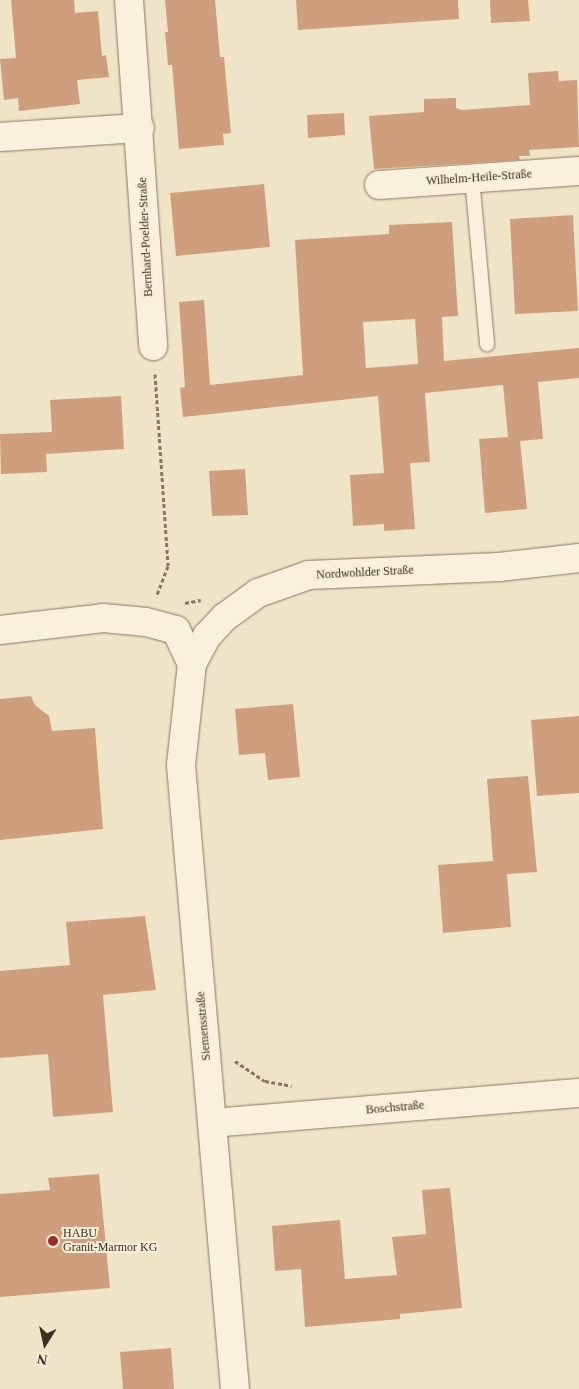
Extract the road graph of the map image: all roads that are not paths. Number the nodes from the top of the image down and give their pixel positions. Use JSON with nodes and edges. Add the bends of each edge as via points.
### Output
{"nodes":[{"id":1,"x":129,"y":0,"type":"edge"},
{"id":2,"x":140,"y":128,"type":"junction"},
{"id":3,"x":0,"y":137,"type":"edge"},
{"id":4,"x":579,"y":171,"type":"edge"},
{"id":5,"x":472,"y":178,"type":"junction"},
{"id":6,"x":379,"y":185,"type":"dead end"},
{"id":7,"x":487,"y":344,"type":"dead end"},
{"id":8,"x":153,"y":346,"type":"road end"},
{"id":9,"x":579,"y":558,"type":"edge"},
{"id":10,"x":0,"y":630,"type":"edge"},
{"id":11,"x":192,"y":664,"type":"junction"},
{"id":12,"x":579,"y":1093,"type":"edge"},
{"id":13,"x":212,"y":1123,"type":"junction"},
{"id":14,"x":235,"y":1389,"type":"edge"}],
"edges":[{"from":1,"to":2,"type":"street","name":"Bernhard-Poelder-Straße"},
{"from":2,"to":3,"type":"street"},
{"from":2,"to":8,"type":"street","name":"Bernhard-Poelder-Straße"},
{"from":4,"to":5,"type":"street","name":"Wilhelm-Heile-Straße"},
{"from":5,"to":6,"type":"street","name":"Wilhelm-Heile-Straße"},
{"from":5,"to":7,"type":"lane"},
{"from":9,"to":11,"type":"street","name":"Nordwohlder Straße","via":[[499,567],[309,575],[258,594],[225,617],[207,636]]},
{"from":10,"to":11,"type":"street","via":[[103,618],[146,622],[176,630]]},
{"from":11,"to":13,"type":"street","name":"Siemensstraße","via":[[181,765]]},
{"from":12,"to":13,"type":"street","name":"Boschstraße"},
{"from":13,"to":14,"type":"street","name":"Siemensstraße"}]}
